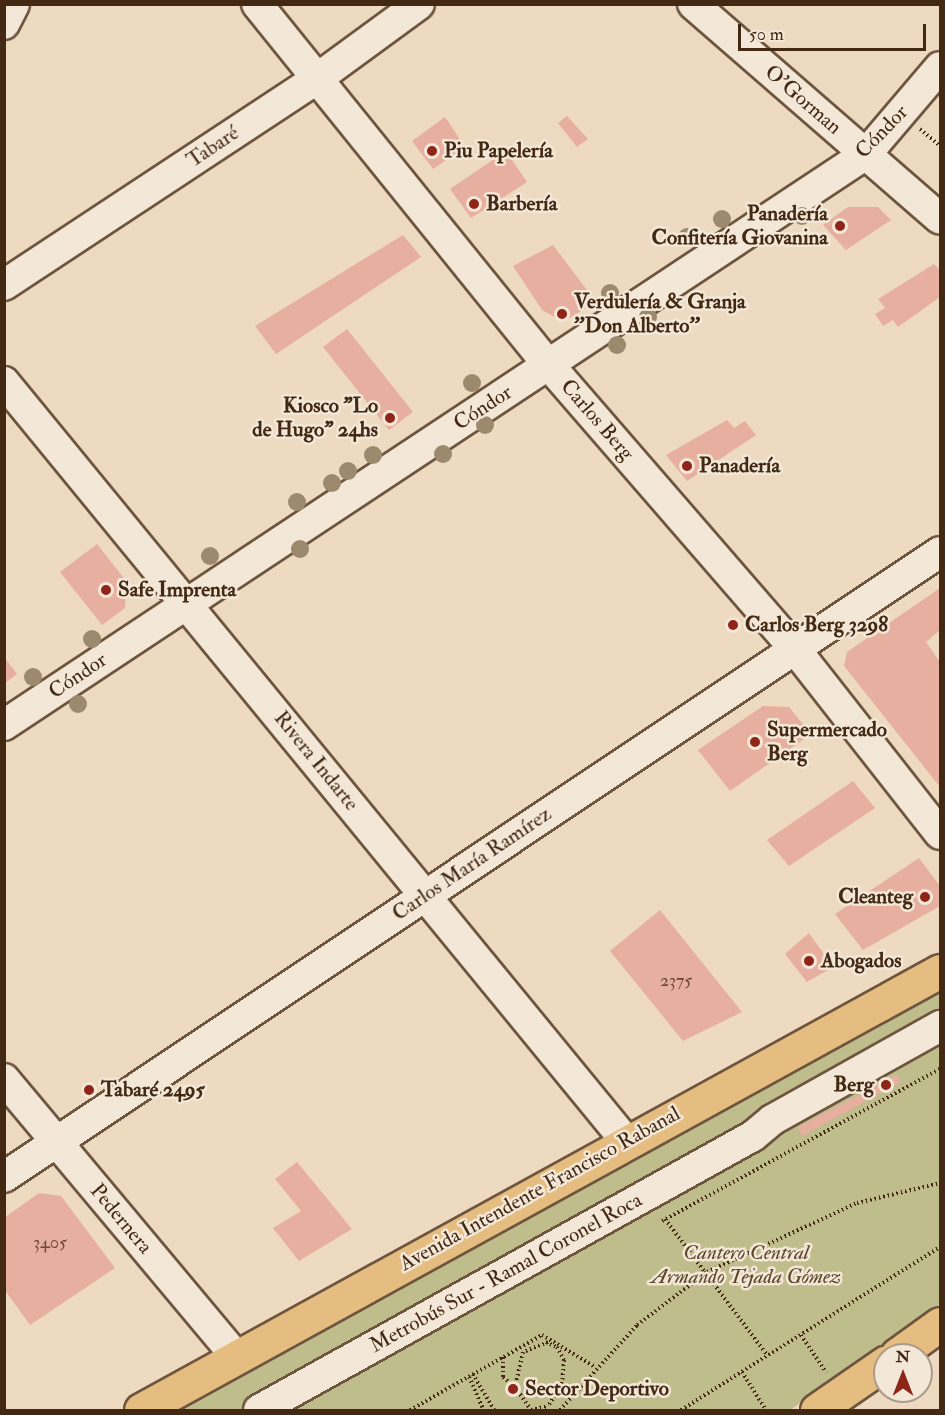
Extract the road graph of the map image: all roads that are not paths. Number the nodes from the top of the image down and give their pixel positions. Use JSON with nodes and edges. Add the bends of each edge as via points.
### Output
{"nodes":[{"id":1,"x":14,"y":4,"type":"edge"},
{"id":2,"x":257,"y":4,"type":"edge"},
{"id":3,"x":419,"y":4,"type":"edge"},
{"id":4,"x":693,"y":4,"type":"edge"},
{"id":5,"x":4,"y":24,"type":"edge"},
{"id":6,"x":940,"y":67,"type":"edge"},
{"id":7,"x":318,"y":78,"type":"junction"},
{"id":8,"x":866,"y":154,"type":"junction"},
{"id":9,"x":940,"y":219,"type":"edge"},
{"id":10,"x":4,"y":285,"type":"edge"},
{"id":11,"x":548,"y":364,"type":"junction"},
{"id":12,"x":4,"y":382,"type":"edge"},
{"id":13,"x":940,"y":552,"type":"edge"},
{"id":14,"x":186,"y":604,"type":"junction"},
{"id":15,"x":795,"y":649,"type":"junction"},
{"id":16,"x":4,"y":725,"type":"edge"},
{"id":17,"x":940,"y":834,"type":"edge"},
{"id":18,"x":426,"y":895,"type":"junction"},
{"id":19,"x":940,"y":971,"type":"edge"},
{"id":20,"x":940,"y":1026,"type":"edge"},
{"id":21,"x":940,"y":1044,"type":"edge"},
{"id":22,"x":4,"y":1079,"type":"edge"},
{"id":23,"x":753,"y":1136,"type":"junction"},
{"id":24,"x":626,"y":1141,"type":"junction"},
{"id":25,"x":56,"y":1142,"type":"junction"},
{"id":26,"x":4,"y":1176,"type":"edge"},
{"id":27,"x":940,"y":1324,"type":"edge"},
{"id":28,"x":914,"y":1343,"type":"edge"},
{"id":29,"x":237,"y":1358,"type":"junction"},
{"id":30,"x":873,"y":1371,"type":"edge"},
{"id":31,"x":829,"y":1402,"type":"edge"},
{"id":32,"x":141,"y":1410,"type":"edge"},
{"id":33,"x":259,"y":1410,"type":"edge"}],
"edges":[{"from":1,"to":5,"type":"street"},
{"from":2,"to":7,"type":"street","name":"Carlos Berg"},
{"from":3,"to":7,"type":"street","name":"Tabaré"},
{"from":4,"to":8,"type":"street","name":"O'Gorman"},
{"from":6,"to":8,"type":"street","name":"Cóndor"},
{"from":7,"to":10,"type":"street","name":"Tabaré"},
{"from":7,"to":11,"type":"street","name":"Carlos Berg"},
{"from":8,"to":9,"type":"street","name":"O'Gorman"},
{"from":8,"to":11,"type":"street","name":"Cóndor"},
{"from":11,"to":14,"type":"street","name":"Cóndor"},
{"from":11,"to":15,"type":"street","name":"Carlos Berg"},
{"from":12,"to":14,"type":"street","name":"Rivera Indarte"},
{"from":13,"to":15,"type":"street","name":"Carlos María Ramírez"},
{"from":14,"to":16,"type":"street","name":"Cóndor"},
{"from":14,"to":18,"type":"street","name":"Rivera Indarte"},
{"from":15,"to":17,"type":"street","name":"Carlos Berg"},
{"from":15,"to":18,"type":"street","name":"Carlos María Ramírez"},
{"from":18,"to":24,"type":"street","name":"Rivera Indarte"},
{"from":18,"to":25,"type":"street","name":"Carlos María Ramírez"},
{"from":19,"to":24,"type":"main road","name":"Avenida Intendente Francisco Rabanal"},
{"from":20,"to":23,"type":"street","name":"Metrobús Sur - Ramal Coronel Roca","via":[[772,1120]]},
{"from":21,"to":23,"type":"street","name":"Metrobús Sur - Ramal Coronel Roca","via":[[778,1131]]},
{"from":22,"to":25,"type":"street","name":"Pedernera"},
{"from":23,"to":33,"type":"street","name":"Metrobús Sur - Ramal Coronel Roca"},
{"from":24,"to":29,"type":"main road","name":"Avenida Intendente Francisco Rabanal"},
{"from":25,"to":26,"type":"street","name":"Carlos María Ramírez"},
{"from":25,"to":29,"type":"street","name":"Pedernera"},
{"from":27,"to":28,"type":"main road"},
{"from":29,"to":32,"type":"main road","name":"Avenida Intendente Francisco Rabanal"},
{"from":30,"to":31,"type":"main road"}]}
